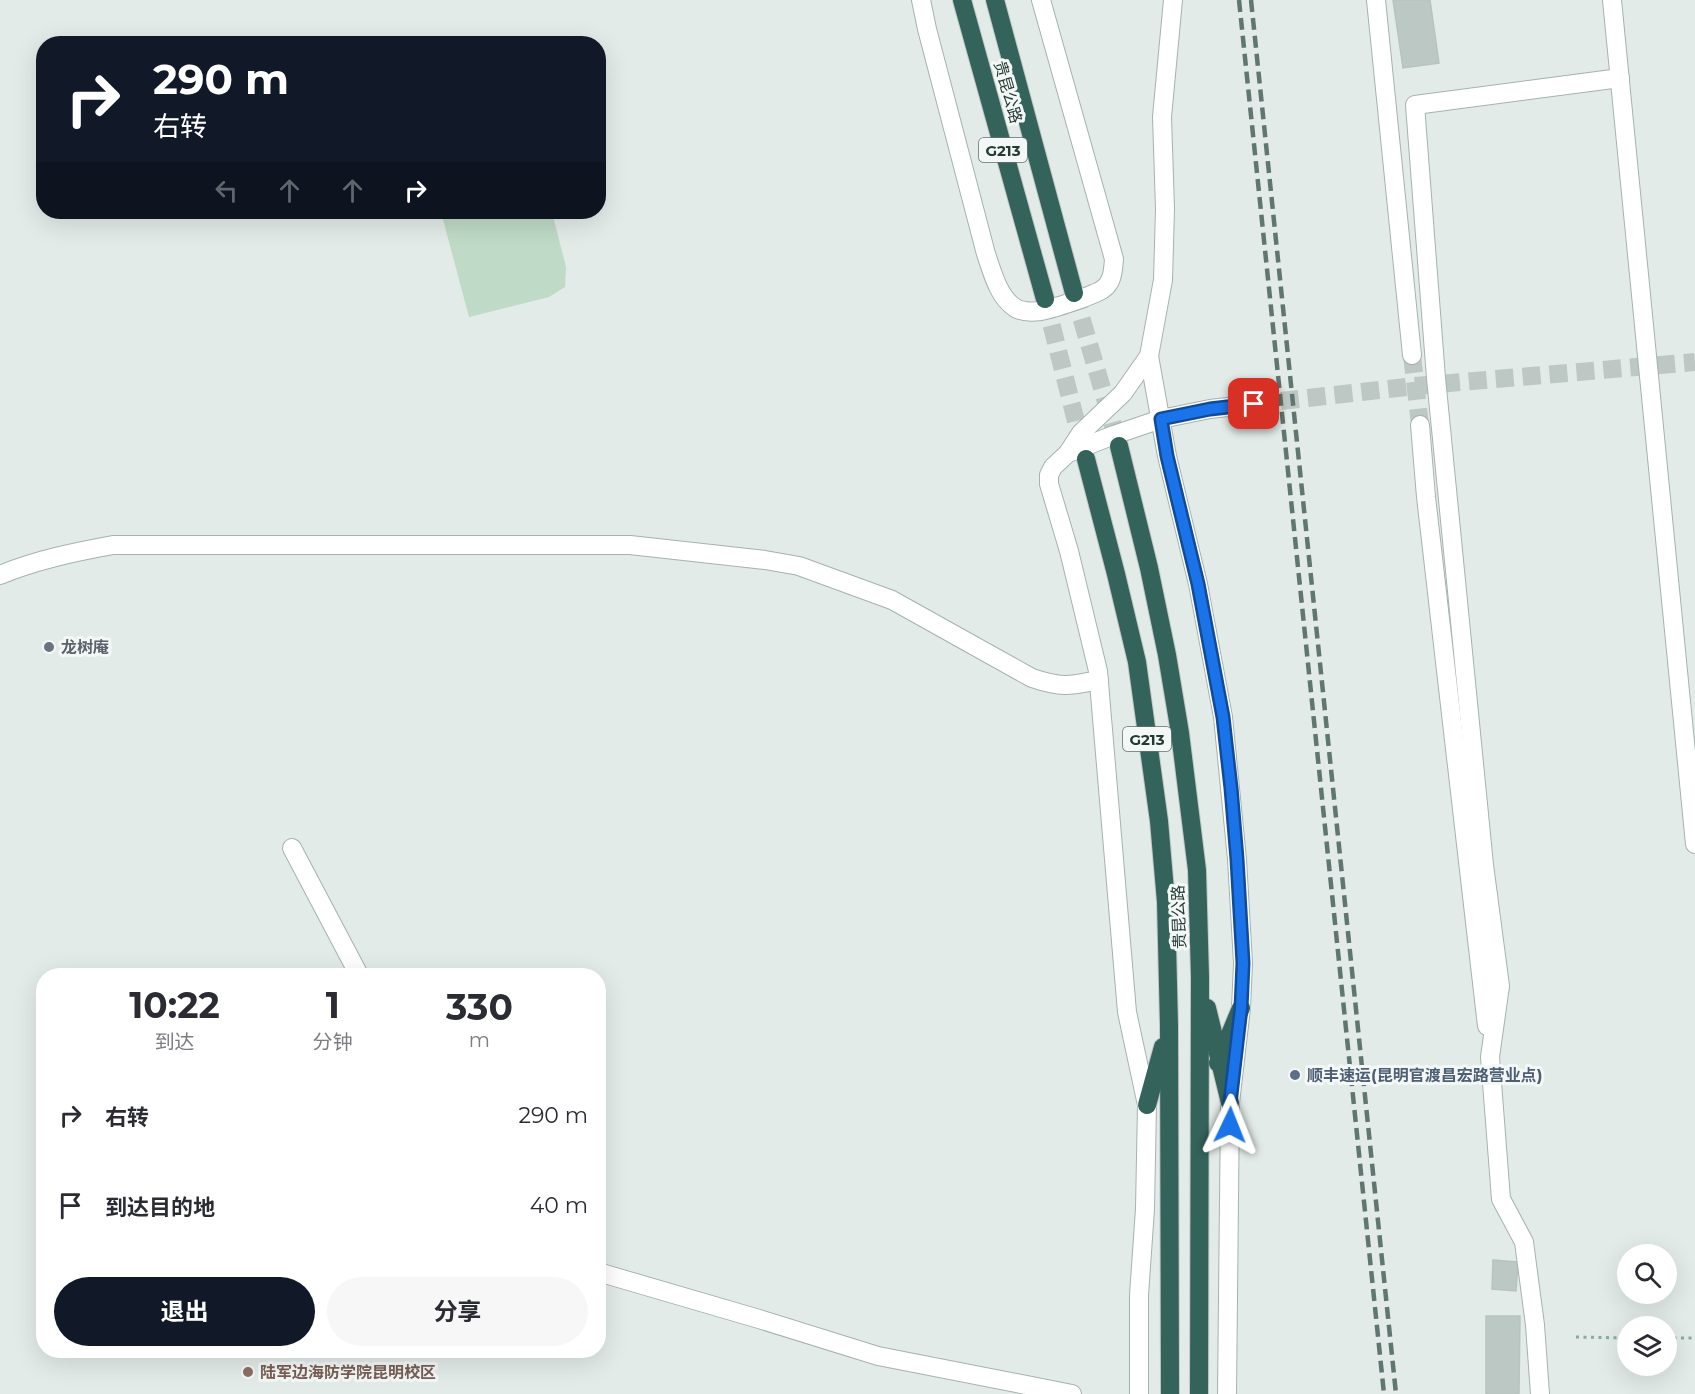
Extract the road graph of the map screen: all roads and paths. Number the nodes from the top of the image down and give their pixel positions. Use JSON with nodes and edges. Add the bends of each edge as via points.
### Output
{"nodes":[{"id":1,"x":921,"y":0,"type":"edge"},
{"id":2,"x":962,"y":0,"type":"edge"},
{"id":3,"x":995,"y":0,"type":"edge"},
{"id":4,"x":1041,"y":0,"type":"edge"},
{"id":5,"x":1173,"y":0,"type":"edge"},
{"id":6,"x":1376,"y":0,"type":"edge"},
{"id":7,"x":1612,"y":0,"type":"edge"},
{"id":8,"x":1620,"y":78,"type":"junction"},
{"id":9,"x":1414,"y":106,"type":"junction"},
{"id":10,"x":1386,"y":109,"type":"junction"},
{"id":11,"x":1074,"y":293,"type":"tunnel mouth"},
{"id":12,"x":1045,"y":299,"type":"tunnel mouth"},
{"id":13,"x":1412,"y":355,"type":"tunnel mouth"},
{"id":14,"x":1149,"y":356,"type":"junction"},
{"id":15,"x":1254,"y":404,"type":"tunnel mouth"},
{"id":16,"x":1161,"y":419,"type":"junction"},
{"id":17,"x":1420,"y":425,"type":"tunnel mouth"},
{"id":18,"x":1119,"y":446,"type":"tunnel mouth"},
{"id":19,"x":1077,"y":456,"type":"junction"},
{"id":20,"x":0,"y":575,"type":"edge"},
{"id":21,"x":1099,"y":680,"type":"junction"},
{"id":22,"x":1695,"y":844,"type":"edge"},
{"id":23,"x":292,"y":848,"type":"dead end"},
{"id":24,"x":1480,"y":896,"type":"junction"},
{"id":25,"x":355,"y":968,"type":"edge"},
{"id":26,"x":1200,"y":977,"type":"junction"},
{"id":27,"x":1241,"y":1008,"type":"junction"},
{"id":28,"x":1169,"y":1025,"type":"junction"},
{"id":29,"x":1219,"y":1060,"type":"junction"},
{"id":30,"x":1230,"y":1103,"type":"junction"},
{"id":31,"x":1147,"y":1105,"type":"junction"},
{"id":32,"x":1199,"y":1115,"type":"junction"},
{"id":33,"x":606,"y":1274,"type":"edge"},
{"id":34,"x":1576,"y":1337,"type":"dead end"},
{"id":35,"x":1617,"y":1338,"type":"edge"},
{"id":36,"x":1677,"y":1338,"type":"edge"},
{"id":37,"x":1695,"y":1338,"type":"edge"},
{"id":38,"x":1072,"y":1394,"type":"edge"},
{"id":39,"x":1138,"y":1394,"type":"edge"},
{"id":40,"x":1170,"y":1394,"type":"edge"},
{"id":41,"x":1199,"y":1394,"type":"edge"},
{"id":42,"x":1227,"y":1394,"type":"edge"},
{"id":43,"x":1540,"y":1394,"type":"edge"}],
"edges":[{"from":1,"to":4,"type":"street","via":[[986,254],[1005,299],[1015,309],[1029,311],[1041,311],[1105,288],[1113,275],[1114,260]]},
{"from":2,"to":12,"type":"highway","name":"贵昆公路","number":"G213"},
{"from":3,"to":11,"type":"highway","name":"贵昆公路","number":"G213"},
{"from":5,"to":14,"type":"street","via":[[1162,117],[1163,280]]},
{"from":6,"to":10,"type":"street"},
{"from":7,"to":8,"type":"street"},
{"from":8,"to":9,"type":"street"},
{"from":8,"to":22,"type":"street"},
{"from":9,"to":10,"type":"street"},
{"from":9,"to":24,"type":"street"},
{"from":10,"to":13,"type":"street"},
{"from":14,"to":16,"type":"street"},
{"from":14,"to":19,"type":"street","via":[[1123,393],[1081,433]]},
{"from":15,"to":16,"type":"street"},
{"from":16,"to":19,"type":"street","via":[[1114,435]]},
{"from":16,"to":27,"type":"street","via":[[1223,717],[1238,870]]},
{"from":17,"to":24,"type":"street","via":[[1426,497]]},
{"from":18,"to":26,"type":"highway","name":"贵昆公路","number":"G213","via":[[1149,567],[1180,733],[1197,870]]},
{"from":19,"to":21,"type":"street","via":[[1053,467],[1049,484]]},
{"from":19,"to":28,"type":"highway","name":"贵昆公路","number":"G213","via":[[1116,574],[1137,662],[1161,844]]},
{"from":20,"to":21,"type":"street","via":[[113,545],[630,545],[800,566],[892,600],[1032,678],[1070,686]]},
{"from":21,"to":31,"type":"street","via":[[1126,1012]]},
{"from":23,"to":25,"type":"street"},
{"from":24,"to":43,"type":"street","via":[[1500,986],[1490,1055],[1501,1199],[1524,1242]]},
{"from":26,"to":29,"type":"highway"},
{"from":26,"to":32,"type":"highway","name":"贵昆公路","number":"G213"},
{"from":27,"to":29,"type":"highway"},
{"from":27,"to":30,"type":"street"},
{"from":28,"to":31,"type":"highway"},
{"from":28,"to":40,"type":"highway","name":"贵昆公路","number":"G213"},
{"from":29,"to":30,"type":"highway"},
{"from":29,"to":32,"type":"highway"},
{"from":30,"to":42,"type":"street"},
{"from":31,"to":39,"type":"street"},
{"from":32,"to":41,"type":"highway","name":"贵昆公路","number":"G213"},
{"from":33,"to":38,"type":"street","via":[[878,1356]]},
{"from":34,"to":35,"type":"path"},
{"from":36,"to":37,"type":"path"}]}
